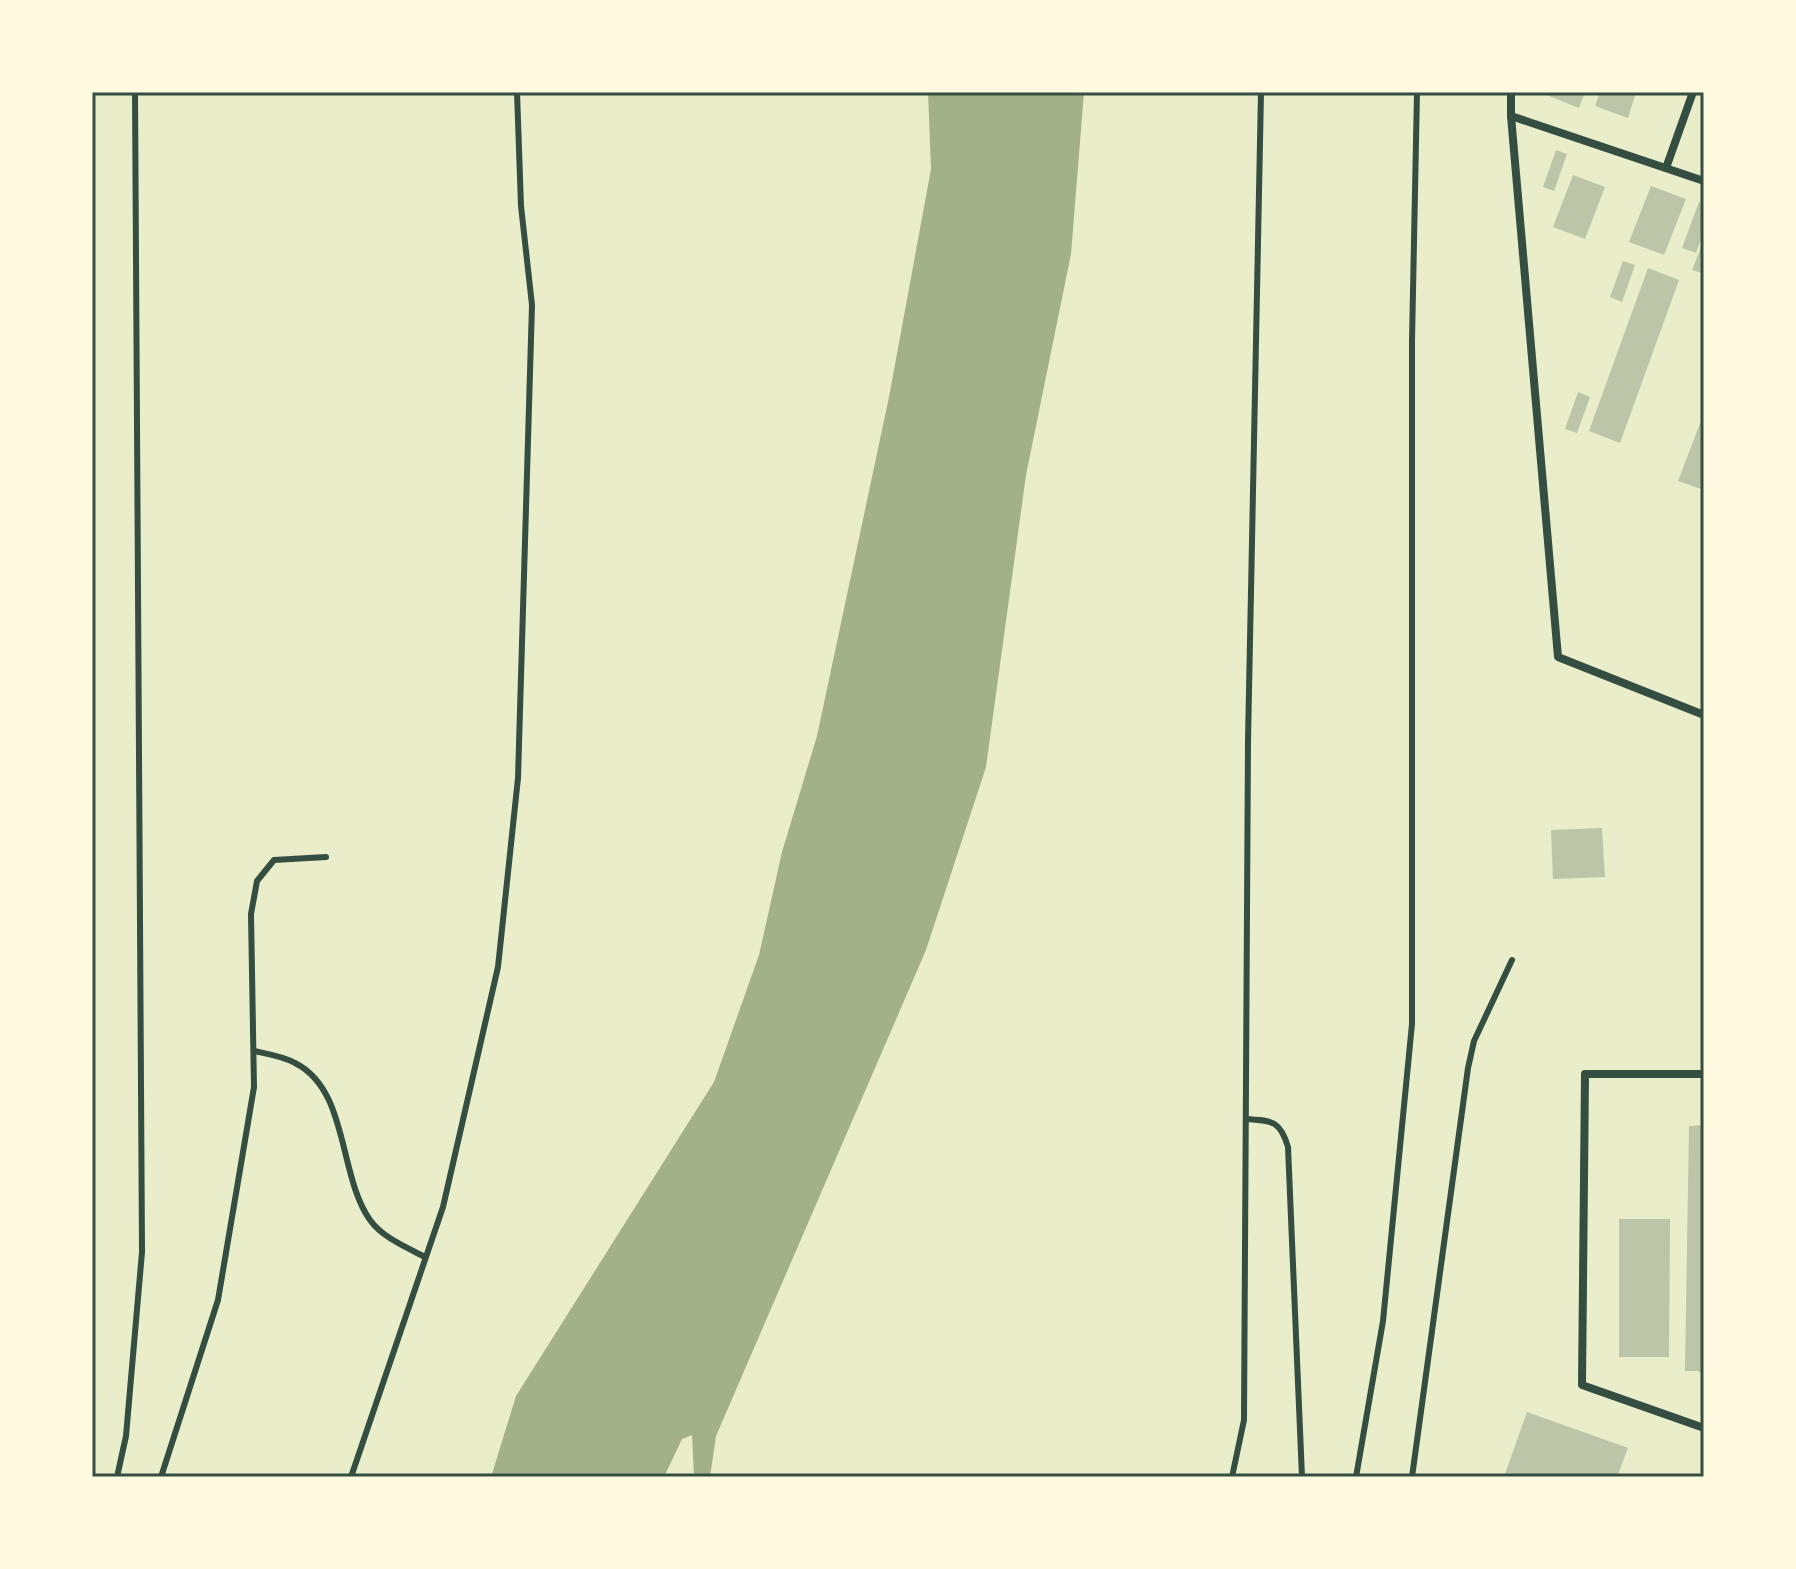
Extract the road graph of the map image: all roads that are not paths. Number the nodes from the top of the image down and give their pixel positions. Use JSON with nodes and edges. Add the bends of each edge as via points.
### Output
{"nodes":[{"id":1,"x":135,"y":92,"type":"edge"},
{"id":2,"x":517,"y":92,"type":"edge"},
{"id":3,"x":1261,"y":92,"type":"edge"},
{"id":4,"x":1417,"y":92,"type":"edge"},
{"id":5,"x":1511,"y":92,"type":"edge"},
{"id":6,"x":1693,"y":92,"type":"edge"},
{"id":7,"x":1511,"y":116,"type":"junction"},
{"id":8,"x":1666,"y":168,"type":"junction"},
{"id":9,"x":1704,"y":181,"type":"edge"},
{"id":10,"x":1704,"y":715,"type":"edge"},
{"id":11,"x":326,"y":857,"type":"dead end"},
{"id":12,"x":1512,"y":960,"type":"dead end"},
{"id":13,"x":254,"y":1051,"type":"junction"},
{"id":14,"x":1704,"y":1074,"type":"edge"},
{"id":15,"x":1246,"y":1119,"type":"junction"},
{"id":16,"x":425,"y":1257,"type":"junction"},
{"id":17,"x":1704,"y":1428,"type":"edge"},
{"id":18,"x":117,"y":1477,"type":"edge"},
{"id":19,"x":161,"y":1477,"type":"edge"},
{"id":20,"x":351,"y":1477,"type":"edge"},
{"id":21,"x":1232,"y":1477,"type":"edge"},
{"id":22,"x":1302,"y":1477,"type":"edge"},
{"id":23,"x":1356,"y":1477,"type":"edge"},
{"id":24,"x":1412,"y":1477,"type":"edge"}],
"edges":[{"from":1,"to":18,"type":"lane","via":[[142,1252],[126,1436]]},
{"from":2,"to":16,"type":"lane","via":[[521,206],[532,305],[518,778],[498,967],[443,1207]]},
{"from":3,"to":15,"type":"lane"},
{"from":4,"to":23,"type":"lane","via":[[1412,1024],[1383,1321]]},
{"from":5,"to":7,"type":"street"},
{"from":6,"to":8,"type":"street"},
{"from":7,"to":8,"type":"street"},
{"from":7,"to":10,"type":"street","via":[[1558,657]]},
{"from":8,"to":9,"type":"street"},
{"from":11,"to":13,"type":"lane","via":[[274,860],[257,881],[251,914]]},
{"from":12,"to":24,"type":"lane","via":[[1474,1041],[1468,1068]]},
{"from":13,"to":16,"type":"lane","via":[[295,1062],[318,1079],[334,1112],[358,1200],[387,1237]]},
{"from":13,"to":19,"type":"lane","via":[[254,1087],[218,1300]]},
{"from":14,"to":17,"type":"street","via":[[1585,1074],[1582,1385]]},
{"from":15,"to":21,"type":"lane","via":[[1244,1420]]},
{"from":15,"to":22,"type":"lane","via":[[1270,1120],[1283,1130],[1288,1147]]},
{"from":16,"to":20,"type":"lane"}]}
